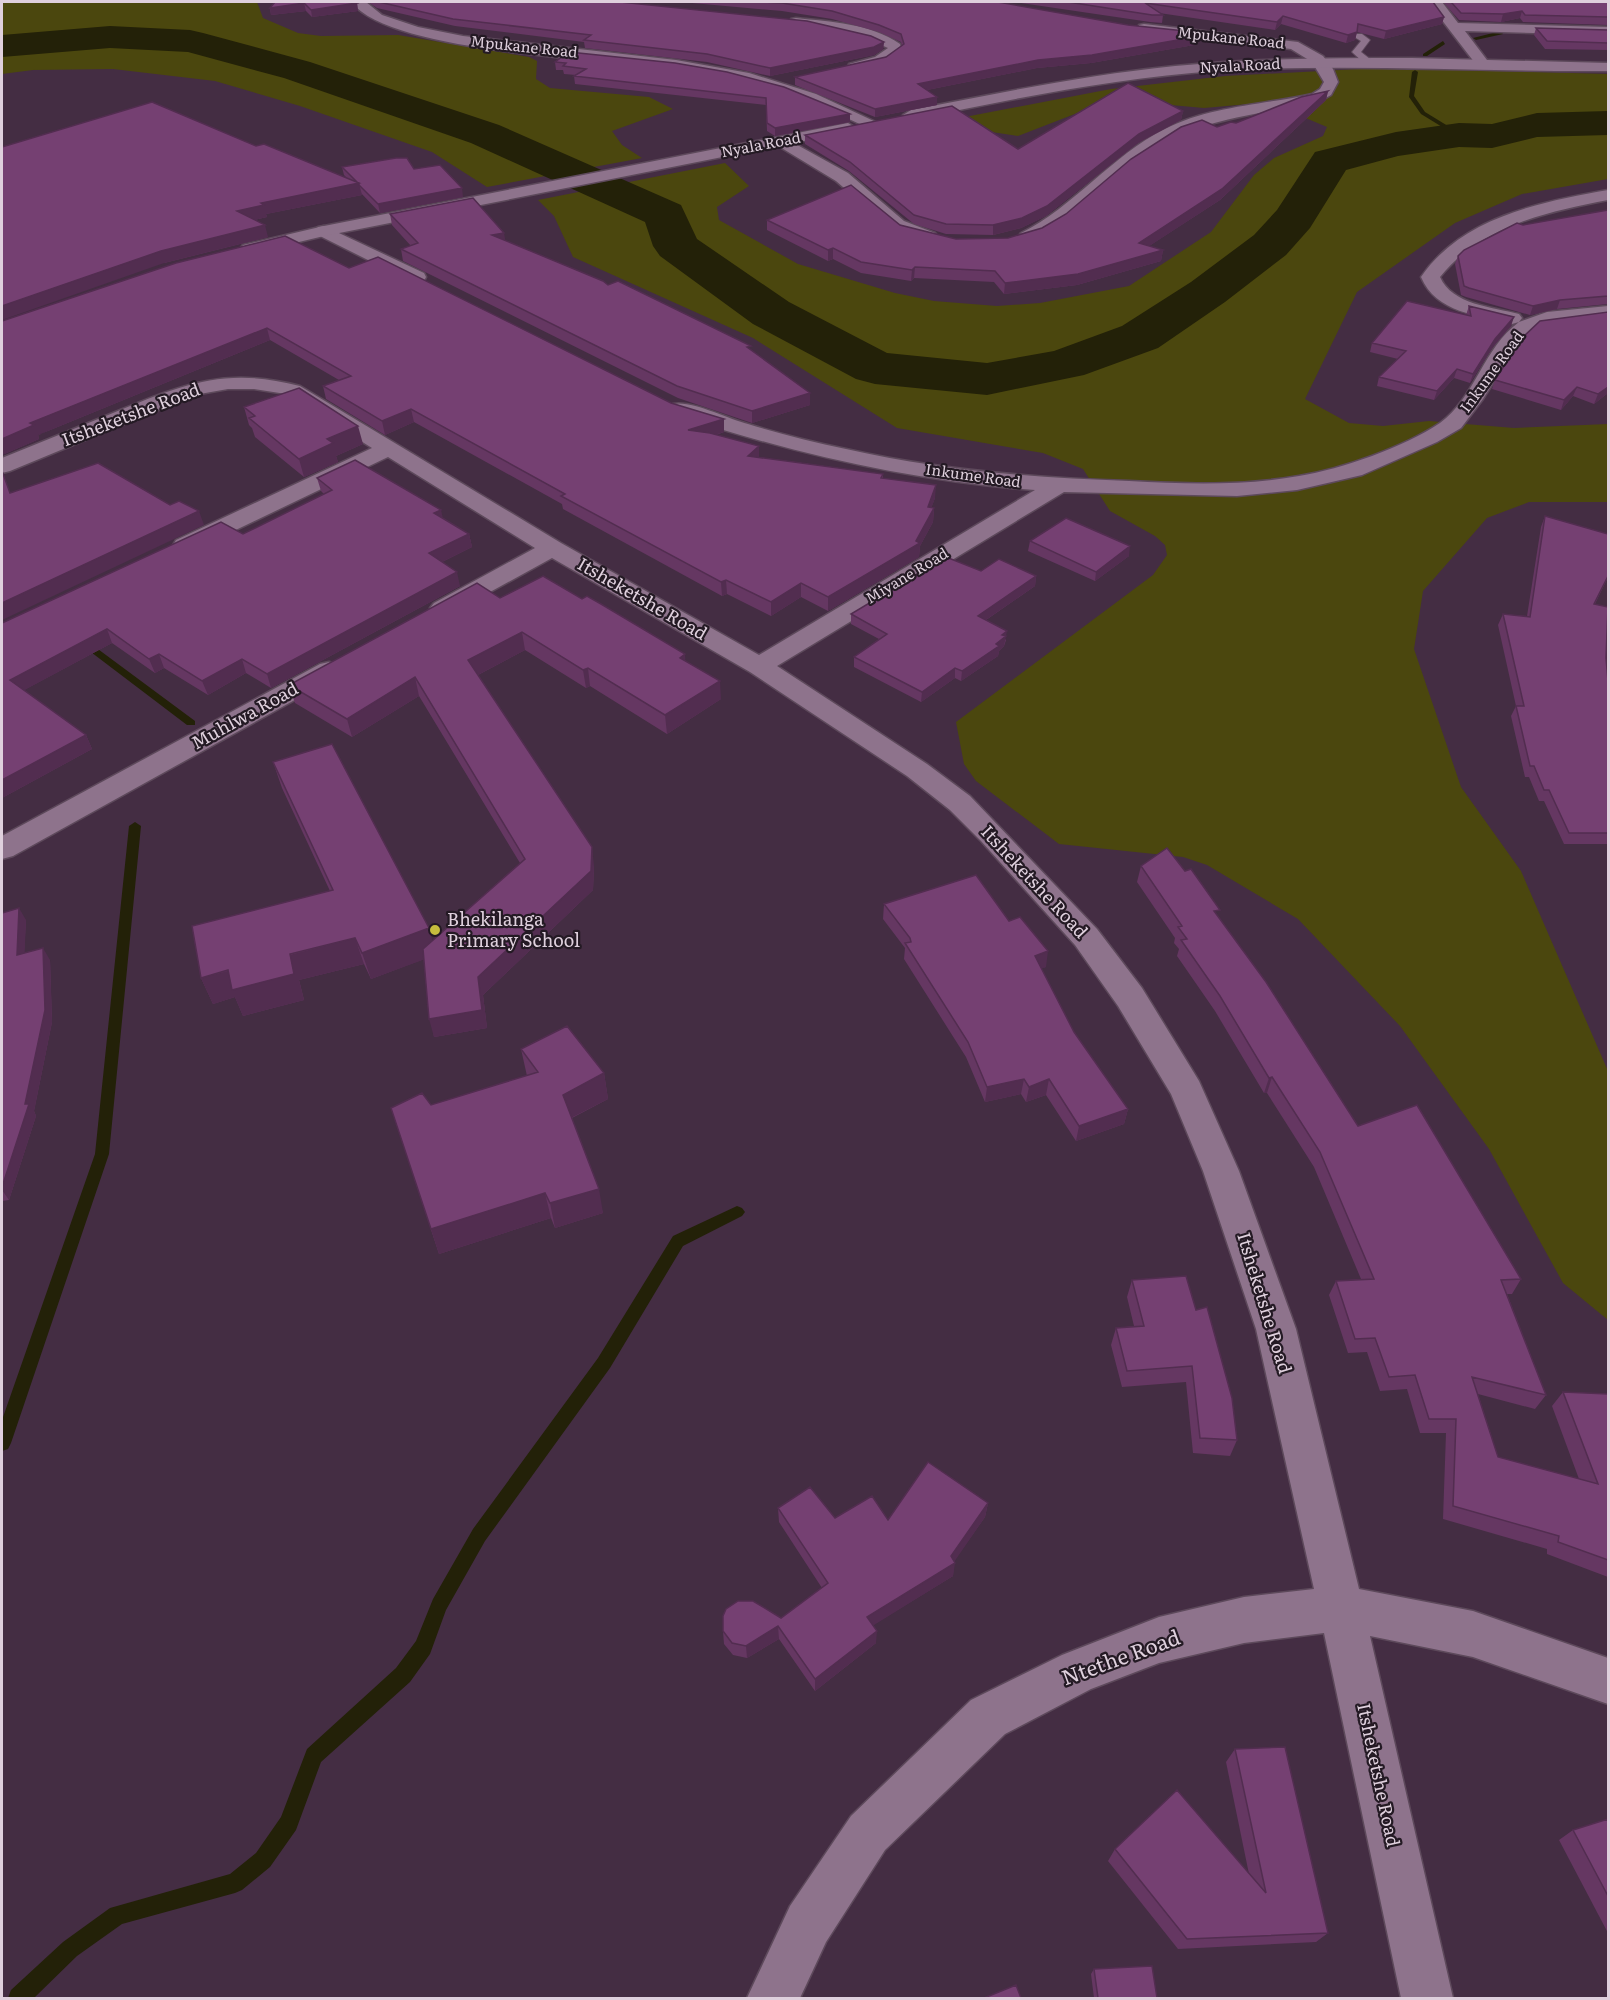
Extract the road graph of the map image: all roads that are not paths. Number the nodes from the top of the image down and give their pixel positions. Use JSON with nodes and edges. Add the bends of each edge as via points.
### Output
{"nodes":[{"id":1,"x":358,"y":2,"type":"edge"},
{"id":2,"x":1435,"y":2,"type":"edge"},
{"id":3,"x":781,"y":20,"type":"edge"},
{"id":4,"x":1127,"y":26,"type":"edge"},
{"id":5,"x":1455,"y":27,"type":"junction"},
{"id":6,"x":1608,"y":31,"type":"edge"},
{"id":7,"x":1359,"y":36,"type":"edge"},
{"id":8,"x":1321,"y":61,"type":"junction"},
{"id":9,"x":1367,"y":61,"type":"junction"},
{"id":10,"x":1483,"y":64,"type":"junction"},
{"id":11,"x":1608,"y":67,"type":"edge"},
{"id":12,"x":837,"y":70,"type":"edge"},
{"id":13,"x":804,"y":76,"type":"edge"},
{"id":14,"x":771,"y":82,"type":"junction"},
{"id":15,"x":870,"y":123,"type":"junction"},
{"id":16,"x":782,"y":141,"type":"junction"},
{"id":17,"x":1608,"y":195,"type":"edge"},
{"id":18,"x":324,"y":231,"type":"junction"},
{"id":19,"x":946,"y":241,"type":"edge"},
{"id":20,"x":1011,"y":241,"type":"edge"},
{"id":21,"x":234,"y":252,"type":"edge"},
{"id":22,"x":440,"y":289,"type":"edge"},
{"id":23,"x":1608,"y":312,"type":"edge"},
{"id":24,"x":1531,"y":323,"type":"junction"},
{"id":25,"x":660,"y":398,"type":"edge"},
{"id":26,"x":388,"y":449,"type":"junction"},
{"id":27,"x":2,"y":466,"type":"edge"},
{"id":28,"x":1056,"y":487,"type":"junction"},
{"id":29,"x":552,"y":548,"type":"junction"},
{"id":30,"x":163,"y":555,"type":"edge"},
{"id":31,"x":417,"y":622,"type":"edge"},
{"id":32,"x":355,"y":656,"type":"edge"},
{"id":33,"x":759,"y":666,"type":"junction"},
{"id":34,"x":2,"y":849,"type":"edge"},
{"id":35,"x":1341,"y":1608,"type":"junction"},
{"id":36,"x":1608,"y":1681,"type":"edge"},
{"id":37,"x":772,"y":1998,"type":"edge"},
{"id":38,"x":1427,"y":1998,"type":"edge"}],
"edges":[{"from":1,"to":14,"type":"street","name":"Mpukane Road","via":[[387,22],[435,35],[705,68]]},
{"from":2,"to":5,"type":"street"},
{"from":3,"to":12,"type":"street","via":[[873,35],[895,47],[895,51],[880,60]]},
{"from":4,"to":8,"type":"street","name":"Mpukane Road","via":[[1282,42],[1303,48]]},
{"from":5,"to":6,"type":"street"},
{"from":5,"to":10,"type":"street"},
{"from":7,"to":9,"type":"lane","via":[[1366,40],[1356,52]]},
{"from":8,"to":9,"type":"street","name":"Nyala Road"},
{"from":8,"to":15,"type":"street","name":"Nyala Road","via":[[1142,74]]},
{"from":8,"to":20,"type":"street","via":[[1331,82],[1326,92],[1300,102],[1200,121],[1170,132],[1053,225]]},
{"from":9,"to":10,"type":"street","name":"Nyala Road"},
{"from":10,"to":11,"type":"street","name":"Nyala Road"},
{"from":13,"to":14,"type":"street"},
{"from":14,"to":15,"type":"street","name":"Mpukane Road"},
{"from":15,"to":16,"type":"street","name":"Nyala Road"},
{"from":16,"to":18,"type":"street","name":"Nyala Road"},
{"from":16,"to":19,"type":"street","via":[[842,177],[898,225]]},
{"from":17,"to":24,"type":"street","via":[[1556,205],[1497,226],[1474,237],[1436,268],[1430,278],[1434,289],[1457,303]]},
{"from":18,"to":21,"type":"street","name":"Nyala Road"},
{"from":18,"to":22,"type":"street"},
{"from":23,"to":24,"type":"street","name":"Inkume Road"},
{"from":24,"to":28,"type":"street","name":"Inkume Road","via":[[1517,332],[1472,402],[1452,424],[1371,464],[1285,485],[1232,489]]},
{"from":25,"to":28,"type":"street","name":"Inkume Road","via":[[733,428],[865,462]]},
{"from":26,"to":27,"type":"street","name":"Itsheketshe Road","via":[[293,390],[236,381],[188,390]]},
{"from":26,"to":29,"type":"street","name":"Itsheketshe Road"},
{"from":26,"to":30,"type":"street"},
{"from":28,"to":33,"type":"street","name":"Miyane Road"},
{"from":29,"to":31,"type":"street"},
{"from":29,"to":33,"type":"street","name":"Itsheketshe Road"},
{"from":32,"to":34,"type":"street","name":"Muhlwa Road"},
{"from":33,"to":35,"type":"street","name":"Itsheketshe Road","via":[[917,770],[960,803],[1086,938],[1130,997],[1187,1091],[1242,1229],[1276,1329]]},
{"from":35,"to":36,"type":"street","name":"Ntethe Road","via":[[1473,1634]]},
{"from":35,"to":37,"type":"street","name":"Ntethe Road","via":[[1244,1620],[1159,1640],[1078,1671],[988,1717],[868,1833],[808,1924]]},
{"from":35,"to":38,"type":"street","name":"Itsheketshe Road"}]}
